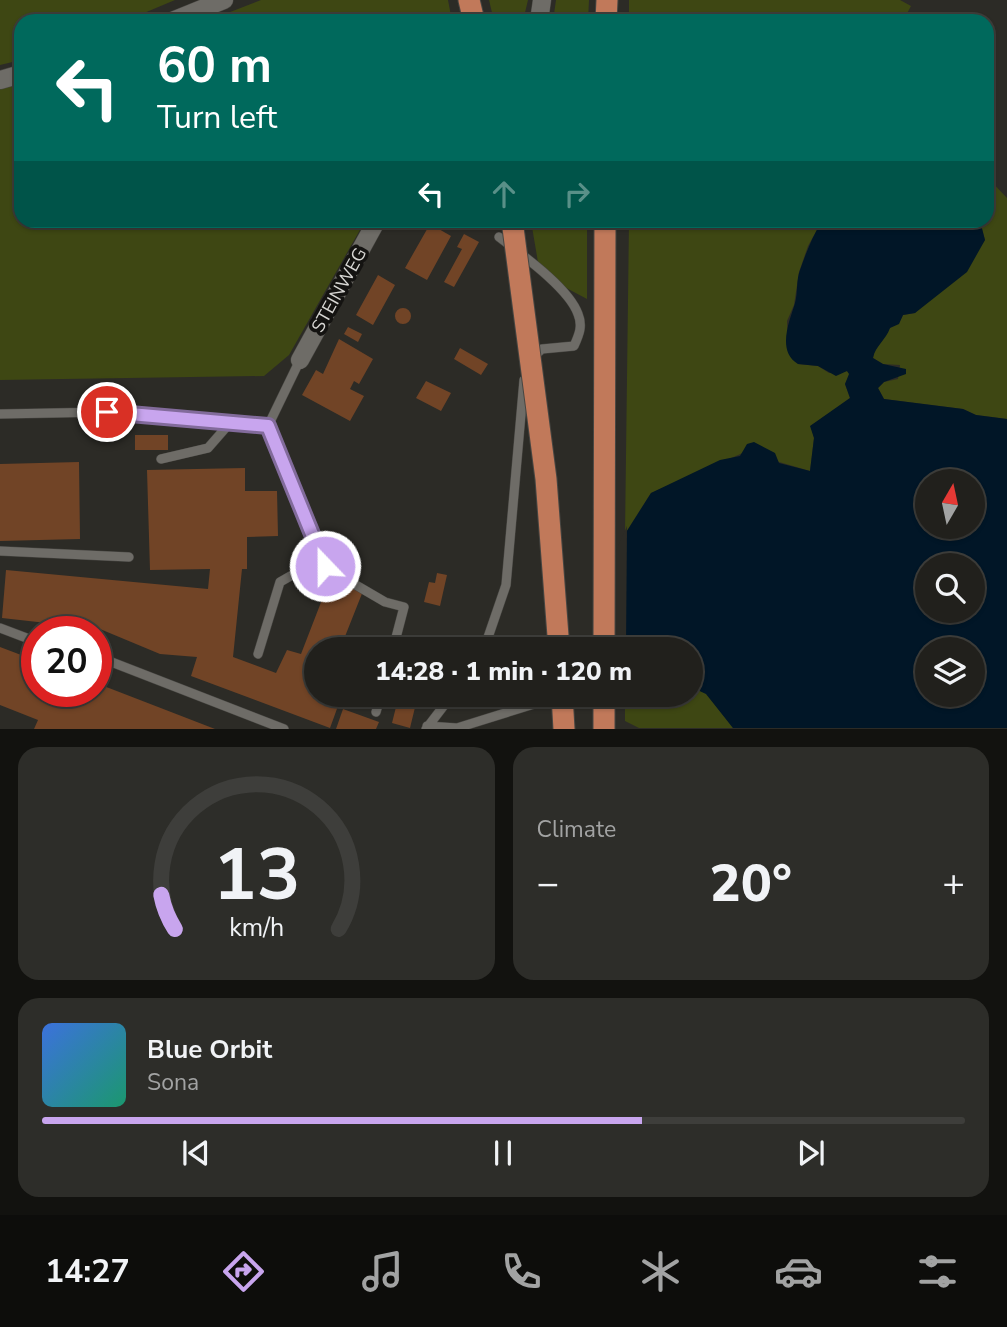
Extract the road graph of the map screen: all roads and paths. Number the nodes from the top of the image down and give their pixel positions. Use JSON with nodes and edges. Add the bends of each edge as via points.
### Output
{"nodes":[{"id":1,"x":224,"y":0,"type":"edge"},
{"id":2,"x":189,"y":14,"type":"edge"},
{"id":3,"x":373,"y":228,"type":"edge"},
{"id":4,"x":606,"y":228,"type":"edge"},
{"id":5,"x":505,"y":229,"type":"edge"},
{"id":6,"x":300,"y":360,"type":"joint"},
{"id":7,"x":0,"y":414,"type":"edge"},
{"id":8,"x":229,"y":424,"type":"junction"},
{"id":9,"x":268,"y":426,"type":"junction"},
{"id":10,"x":161,"y":460,"type":"dead end"},
{"id":11,"x":0,"y":551,"type":"edge"},
{"id":12,"x":130,"y":557,"type":"dead end"},
{"id":13,"x":321,"y":558,"type":"junction"},
{"id":14,"x":0,"y":628,"type":"edge"},
{"id":15,"x":21,"y":636,"type":"edge"},
{"id":16,"x":396,"y":637,"type":"edge"},
{"id":17,"x":489,"y":637,"type":"edge"},
{"id":18,"x":558,"y":637,"type":"edge"},
{"id":19,"x":604,"y":637,"type":"edge"},
{"id":20,"x":258,"y":654,"type":"dead end"},
{"id":21,"x":112,"y":662,"type":"edge"},
{"id":22,"x":377,"y":707,"type":"edge"},
{"id":23,"x":442,"y":707,"type":"edge"},
{"id":24,"x":524,"y":707,"type":"edge"},
{"id":25,"x":563,"y":707,"type":"edge"},
{"id":26,"x":604,"y":707,"type":"edge"},
{"id":27,"x":376,"y":712,"type":"dead end"},
{"id":28,"x":426,"y":727,"type":"edge"},
{"id":29,"x":284,"y":729,"type":"edge"},
{"id":30,"x":564,"y":729,"type":"edge"},
{"id":31,"x":604,"y":729,"type":"edge"}],
"edges":[{"from":1,"to":2,"type":"street"},
{"from":3,"to":6,"type":"street","name":"STEINWEG"},
{"from":4,"to":19,"type":"highway"},
{"from":5,"to":17,"type":"lane","via":[[578,313],[580,332],[573,346],[542,349],[526,363],[506,585]]},
{"from":5,"to":18,"type":"highway","bridge":true,"via":[[546,479]]},
{"from":6,"to":9,"type":"lane"},
{"from":7,"to":8,"type":"lane","via":[[107,412]]},
{"from":8,"to":9,"type":"lane"},
{"from":8,"to":10,"type":"lane","via":[[208,448]]},
{"from":9,"to":13,"type":"lane"},
{"from":11,"to":12,"type":"lane"},
{"from":13,"to":16,"type":"lane","via":[[325,566],[373,595],[404,607]]},
{"from":13,"to":20,"type":"lane","via":[[280,582]]},
{"from":14,"to":15,"type":"lane"},
{"from":21,"to":29,"type":"lane"},
{"from":22,"to":27,"type":"lane"},
{"from":23,"to":28,"type":"lane"},
{"from":24,"to":28,"type":"lane","via":[[457,728]]},
{"from":25,"to":30,"type":"highway"},
{"from":26,"to":31,"type":"highway"}]}
